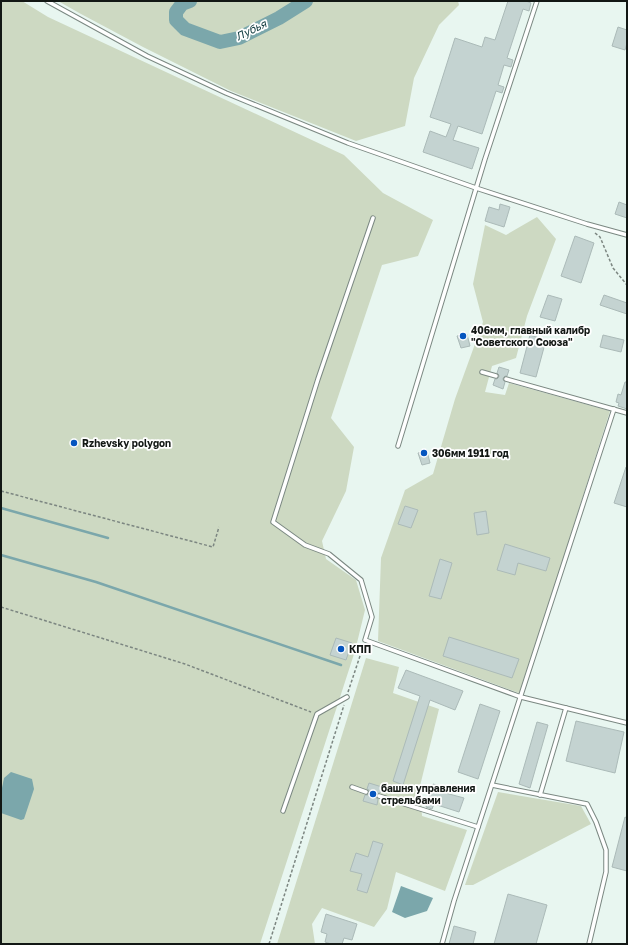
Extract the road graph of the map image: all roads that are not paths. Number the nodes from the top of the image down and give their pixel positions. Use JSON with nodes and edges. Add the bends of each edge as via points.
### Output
{"nodes":[{"id":1,"x":48,"y":1,"type":"edge"},
{"id":2,"x":536,"y":1,"type":"edge"},
{"id":3,"x":476,"y":188,"type":"junction"},
{"id":4,"x":373,"y":218,"type":"dead end"},
{"id":5,"x":627,"y":235,"type":"edge"},
{"id":6,"x":482,"y":372,"type":"dead end"},
{"id":7,"x":496,"y":376,"type":"dead end"},
{"id":8,"x":506,"y":379,"type":"dead end"},
{"id":9,"x":614,"y":409,"type":"junction"},
{"id":10,"x":627,"y":413,"type":"edge"},
{"id":11,"x":398,"y":446,"type":"dead end"},
{"id":12,"x":347,"y":697,"type":"road end"},
{"id":13,"x":521,"y":697,"type":"junction"},
{"id":14,"x":566,"y":708,"type":"junction"},
{"id":15,"x":627,"y":722,"type":"edge"},
{"id":16,"x":492,"y":785,"type":"junction"},
{"id":17,"x":352,"y":787,"type":"dead end"},
{"id":18,"x":366,"y":792,"type":"dead end"},
{"id":19,"x":540,"y":794,"type":"junction"},
{"id":20,"x":379,"y":796,"type":"dead end"},
{"id":21,"x":283,"y":811,"type":"dead end"},
{"id":22,"x":478,"y":827,"type":"junction"},
{"id":23,"x":442,"y":944,"type":"edge"},
{"id":24,"x":589,"y":944,"type":"edge"}],
"edges":[{"from":1,"to":3,"type":"lane","via":[[147,56],[226,93],[348,143]]},
{"from":2,"to":3,"type":"lane"},
{"from":3,"to":5,"type":"lane"},
{"from":3,"to":11,"type":"lane"},
{"from":4,"to":13,"type":"lane","via":[[273,522],[305,545],[329,554],[361,580],[372,618],[365,640]]},
{"from":6,"to":7,"type":"lane"},
{"from":8,"to":9,"type":"lane"},
{"from":9,"to":10,"type":"lane"},
{"from":9,"to":13,"type":"lane"},
{"from":12,"to":21,"type":"lane","via":[[317,714]]},
{"from":13,"to":14,"type":"lane"},
{"from":13,"to":16,"type":"lane"},
{"from":14,"to":15,"type":"lane"},
{"from":14,"to":19,"type":"lane"},
{"from":16,"to":19,"type":"lane"},
{"from":16,"to":22,"type":"lane"},
{"from":17,"to":18,"type":"lane"},
{"from":19,"to":24,"type":"lane","via":[[587,804],[606,850],[606,872]]},
{"from":20,"to":22,"type":"lane"},
{"from":22,"to":23,"type":"lane"}]}
